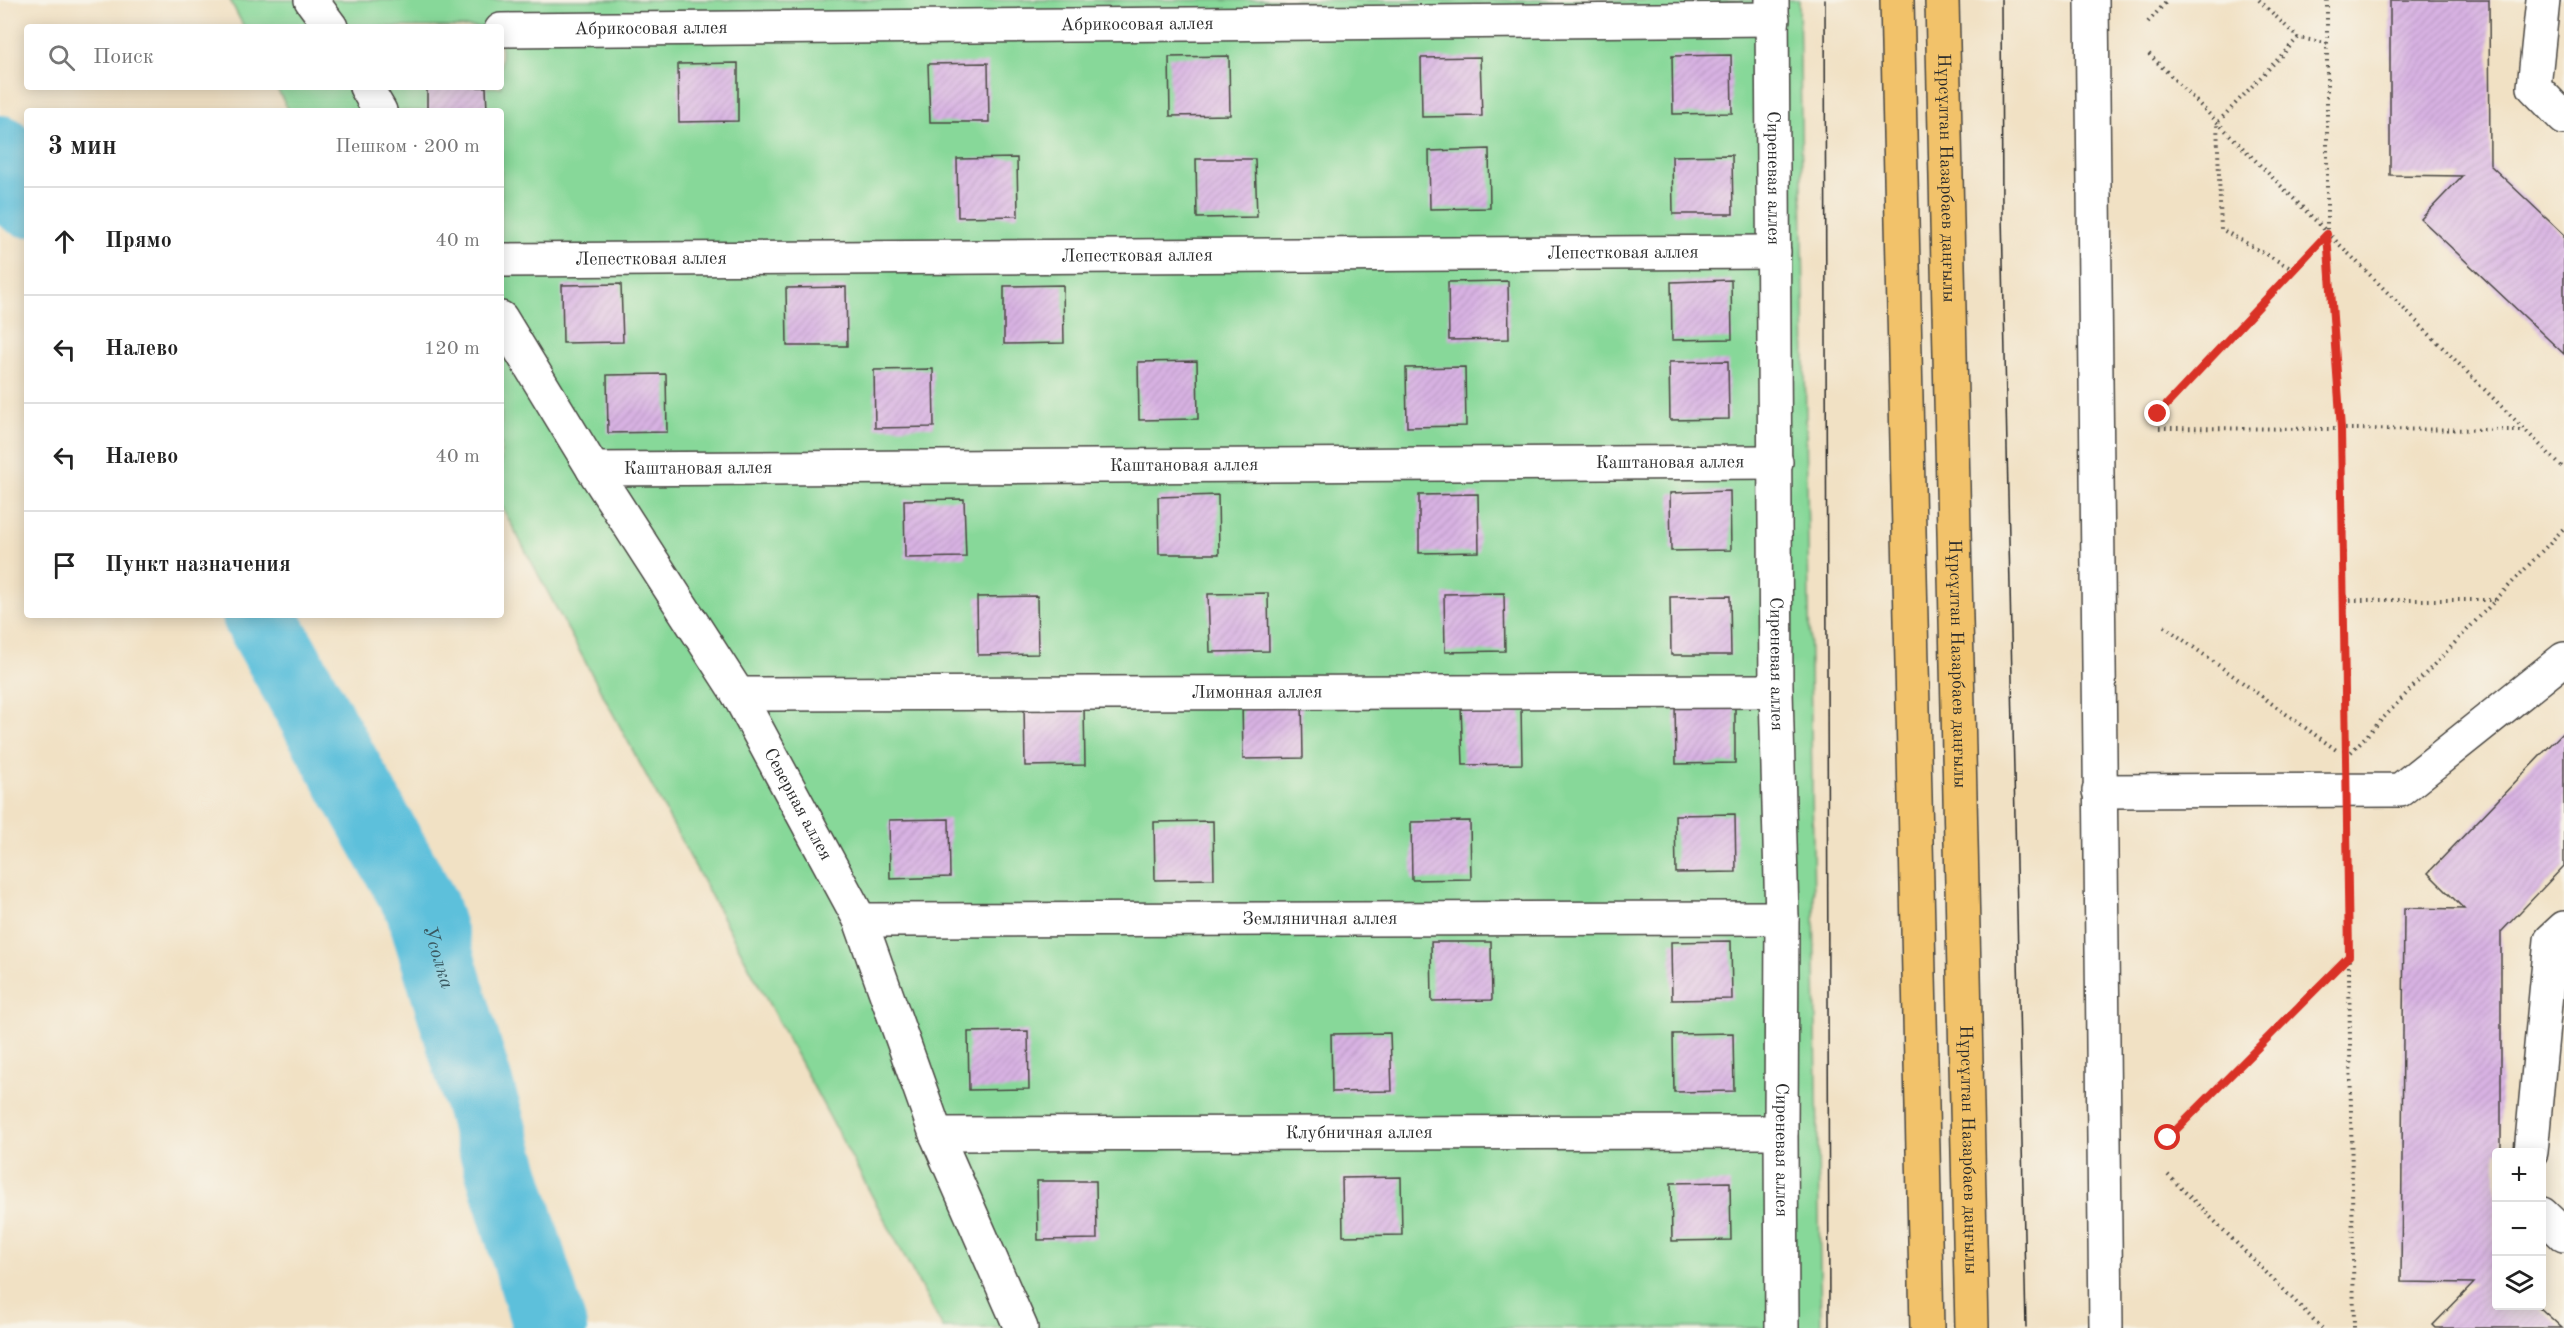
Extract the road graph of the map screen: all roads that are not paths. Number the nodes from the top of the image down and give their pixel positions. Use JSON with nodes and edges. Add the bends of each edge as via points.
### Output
{"nodes":[{"id":1,"x":311,"y":0,"type":"edge"},
{"id":2,"x":1897,"y":0,"type":"edge"},
{"id":3,"x":1941,"y":0,"type":"edge"},
{"id":4,"x":2092,"y":0,"type":"edge"},
{"id":5,"x":2542,"y":0,"type":"edge"},
{"id":6,"x":1773,"y":10,"type":"edge"},
{"id":7,"x":329,"y":24,"type":"edge"},
{"id":8,"x":504,"y":30,"type":"edge"},
{"id":9,"x":368,"y":90,"type":"edge"},
{"id":10,"x":378,"y":108,"type":"edge"},
{"id":11,"x":2564,"y":118,"type":"edge"},
{"id":12,"x":1774,"y":252,"type":"junction"},
{"id":13,"x":504,"y":260,"type":"edge"},
{"id":14,"x":504,"y":323,"type":"edge"},
{"id":15,"x":1776,"y":462,"type":"junction"},
{"id":16,"x":593,"y":469,"type":"junction"},
{"id":17,"x":2564,"y":659,"type":"edge"},
{"id":18,"x":1776,"y":691,"type":"junction"},
{"id":19,"x":738,"y":694,"type":"junction"},
{"id":20,"x":2099,"y":791,"type":"junction"},
{"id":21,"x":1782,"y":918,"type":"junction"},
{"id":22,"x":860,"y":920,"type":"junction"},
{"id":23,"x":2564,"y":928,"type":"edge"},
{"id":24,"x":1780,"y":1132,"type":"junction"},
{"id":25,"x":936,"y":1134,"type":"junction"},
{"id":26,"x":2531,"y":1148,"type":"edge"},
{"id":27,"x":2546,"y":1219,"type":"edge"},
{"id":28,"x":2564,"y":1235,"type":"edge"},
{"id":29,"x":1021,"y":1328,"type":"edge"},
{"id":30,"x":1782,"y":1328,"type":"edge"},
{"id":31,"x":1927,"y":1328,"type":"edge"},
{"id":32,"x":1972,"y":1328,"type":"edge"},
{"id":33,"x":2106,"y":1328,"type":"edge"}],
"edges":[{"from":1,"to":7,"type":"street"},
{"from":2,"to":31,"type":"main road"},
{"from":3,"to":32,"type":"main road","name":"Нұрсұлтан Назарбаев даңғылы"},
{"from":4,"to":20,"type":"street"},
{"from":5,"to":11,"type":"street","via":[[2534,87]]},
{"from":6,"to":8,"type":"street","name":"Абрикосовая аллея"},
{"from":6,"to":12,"type":"street","name":"Сиреневая аллея"},
{"from":9,"to":10,"type":"street"},
{"from":12,"to":13,"type":"street","name":"Лепестковая аллея"},
{"from":12,"to":15,"type":"street","name":"Сиреневая аллея"},
{"from":14,"to":16,"type":"street","name":"Северная аллея"},
{"from":15,"to":16,"type":"street","name":"Каштановая аллея"},
{"from":15,"to":18,"type":"street","name":"Сиреневая аллея"},
{"from":16,"to":19,"type":"street","name":"Северная аллея"},
{"from":17,"to":20,"type":"street","via":[[2400,790]]},
{"from":18,"to":19,"type":"street","name":"Лимонная аллея"},
{"from":18,"to":21,"type":"street","name":"Сиреневая аллея"},
{"from":19,"to":22,"type":"street","name":"Северная аллея"},
{"from":20,"to":33,"type":"street"},
{"from":21,"to":22,"type":"street","name":"Земляничная аллея"},
{"from":21,"to":24,"type":"street","name":"Сиреневая аллея"},
{"from":22,"to":25,"type":"street","name":"Северная аллея"},
{"from":23,"to":26,"type":"street","via":[[2551,940]]},
{"from":24,"to":25,"type":"street","name":"Клубничная аллея"},
{"from":24,"to":30,"type":"street","name":"Сиреневая аллея"},
{"from":25,"to":29,"type":"street","name":"Северная аллея"},
{"from":27,"to":28,"type":"street"}]}
